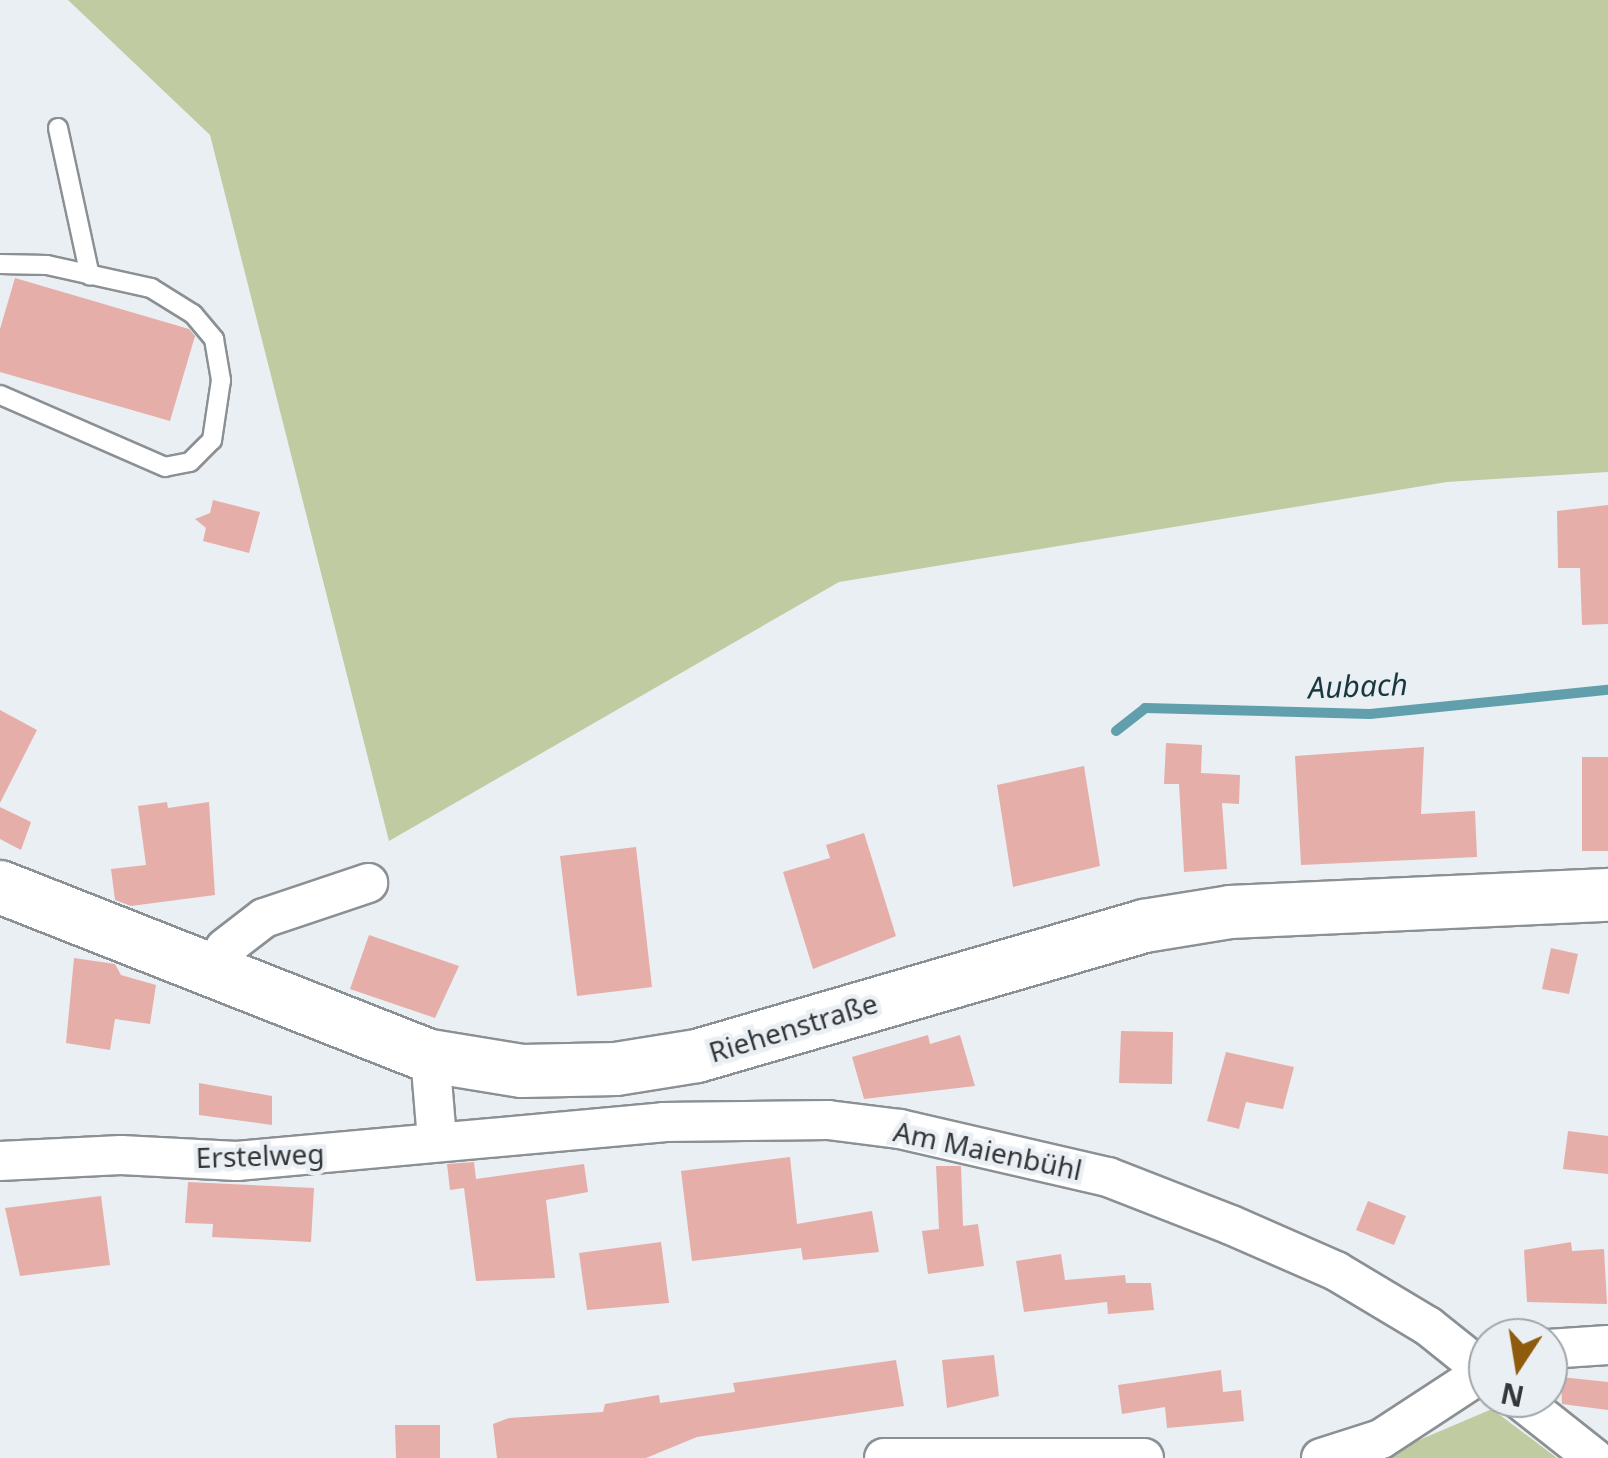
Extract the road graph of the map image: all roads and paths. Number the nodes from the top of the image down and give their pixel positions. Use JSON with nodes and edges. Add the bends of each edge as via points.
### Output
{"nodes":[{"id":1,"x":58,"y":128,"type":"dead end"},
{"id":2,"x":0,"y":264,"type":"edge"},
{"id":3,"x":90,"y":276,"type":"junction"},
{"id":4,"x":0,"y":396,"type":"edge"},
{"id":5,"x":368,"y":883,"type":"dead end"},
{"id":6,"x":0,"y":886,"type":"edge"},
{"id":7,"x":1608,"y":895,"type":"edge"},
{"id":8,"x":210,"y":975,"type":"junction"},
{"id":9,"x":430,"y":1056,"type":"junction"},
{"id":10,"x":437,"y":1138,"type":"junction"},
{"id":11,"x":0,"y":1161,"type":"edge"},
{"id":12,"x":1608,"y":1345,"type":"edge"},
{"id":13,"x":1568,"y":1348,"type":"edge"},
{"id":14,"x":1468,"y":1357,"type":"edge"},
{"id":15,"x":1468,"y":1384,"type":"edge"},
{"id":16,"x":1543,"y":1418,"type":"edge"},
{"id":17,"x":884,"y":1458,"type":"edge"},
{"id":18,"x":1144,"y":1458,"type":"edge"},
{"id":19,"x":1322,"y":1458,"type":"edge"},
{"id":20,"x":1594,"y":1458,"type":"edge"}],
"edges":[{"from":1,"to":3,"type":"lane"},
{"from":2,"to":3,"type":"lane"},
{"from":3,"to":4,"type":"lane","via":[[151,288],[193,314],[214,339],[221,380],[212,440],[190,462],[144,463]]},
{"from":5,"to":8,"type":"street","via":[[264,918],[224,948]]},
{"from":6,"to":8,"type":"street","name":"Riehenstraße"},
{"from":7,"to":9,"type":"street","name":"Riehenstraße","via":[[1285,909],[1144,926],[778,1035],[616,1069],[522,1070]]},
{"from":8,"to":9,"type":"street","name":"Riehenstraße"},
{"from":9,"to":10,"type":"street"},
{"from":10,"to":11,"type":"street","name":"Erstelweg","via":[[237,1161],[121,1155]]},
{"from":10,"to":14,"type":"street","name":"Am Maienbühl","via":[[828,1120],[972,1142],[1108,1176],[1301,1256],[1428,1326]]},
{"from":12,"to":13,"type":"street"},
{"from":15,"to":19,"type":"street","via":[[1381,1439]]},
{"from":16,"to":20,"type":"street"},
{"from":17,"to":18,"type":"street","via":[[991,1452]]}]}
